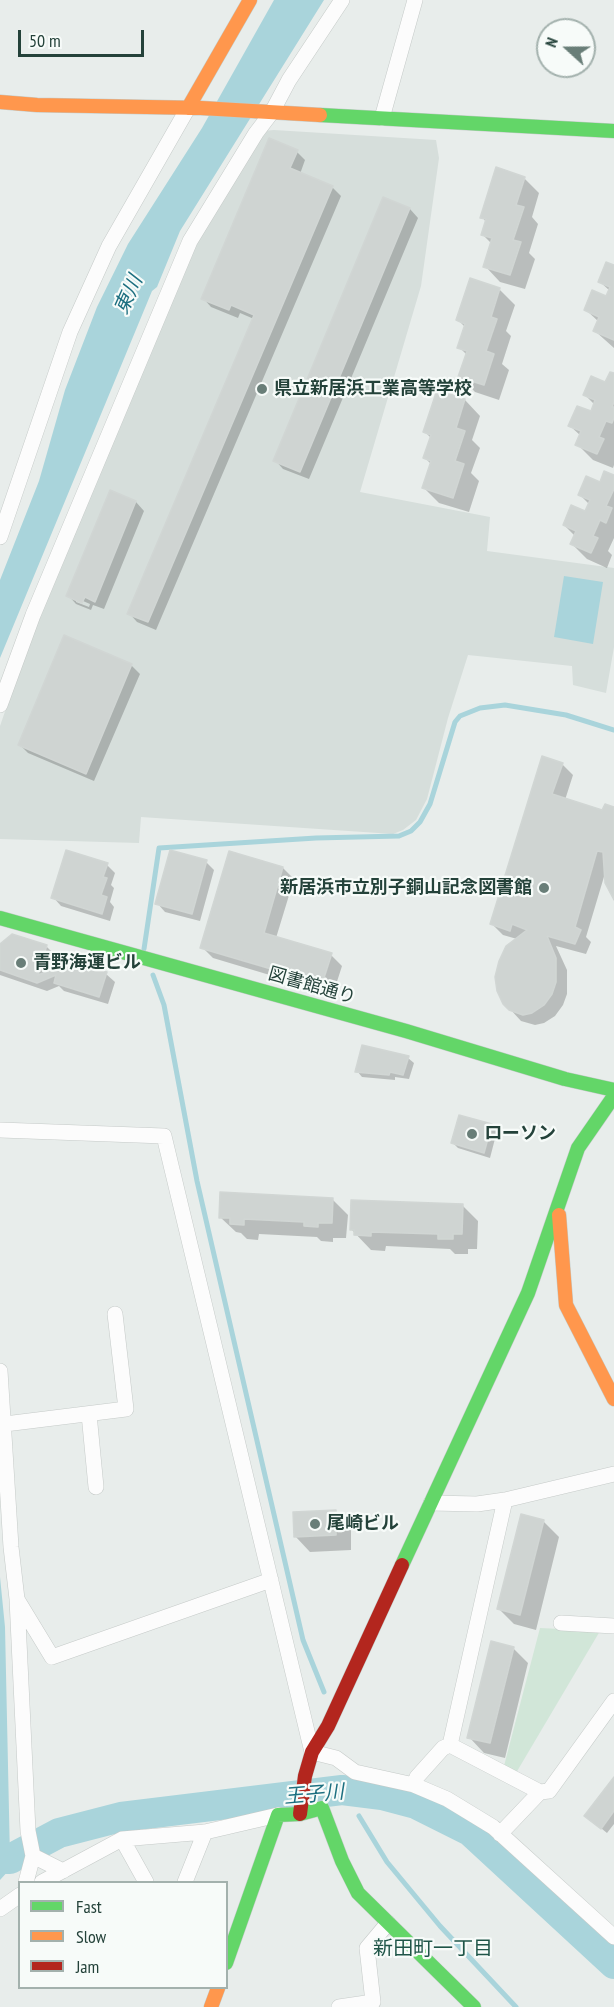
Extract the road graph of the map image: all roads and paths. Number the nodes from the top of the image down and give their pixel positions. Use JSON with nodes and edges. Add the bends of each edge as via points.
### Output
{"nodes":[{"id":1,"x":250,"y":0,"type":"edge"},
{"id":2,"x":342,"y":0,"type":"edge"},
{"id":3,"x":415,"y":0,"type":"edge"},
{"id":4,"x":0,"y":102,"type":"edge"},
{"id":5,"x":195,"y":108,"type":"junction"},
{"id":6,"x":265,"y":112,"type":"junction"},
{"id":7,"x":382,"y":118,"type":"junction"},
{"id":8,"x":614,"y":130,"type":"edge"},
{"id":9,"x":0,"y":537,"type":"edge"},
{"id":10,"x":0,"y":705,"type":"edge"},
{"id":11,"x":0,"y":918,"type":"edge"},
{"id":12,"x":614,"y":1090,"type":"edge"},
{"id":13,"x":614,"y":1096,"type":"edge"},
{"id":14,"x":0,"y":1130,"type":"edge"},
{"id":15,"x":559,"y":1205,"type":"junction"},
{"id":16,"x":538,"y":1293,"type":"junction"},
{"id":17,"x":566,"y":1305,"type":"junction"},
{"id":18,"x":115,"y":1314,"type":"dead end"},
{"id":19,"x":0,"y":1371,"type":"edge"},
{"id":20,"x":614,"y":1399,"type":"edge"},
{"id":21,"x":89,"y":1414,"type":"junction"},
{"id":22,"x":5,"y":1424,"type":"junction"},
{"id":23,"x":614,"y":1474,"type":"edge"},
{"id":24,"x":96,"y":1487,"type":"dead end"},
{"id":25,"x":505,"y":1500,"type":"junction"},
{"id":26,"x":431,"y":1503,"type":"junction"},
{"id":27,"x":271,"y":1580,"type":"junction"},
{"id":28,"x":16,"y":1599,"type":"junction"},
{"id":29,"x":561,"y":1623,"type":"dead end"},
{"id":30,"x":614,"y":1626,"type":"edge"},
{"id":31,"x":614,"y":1701,"type":"edge"},
{"id":32,"x":450,"y":1745,"type":"junction"},
{"id":33,"x":312,"y":1752,"type":"junction"},
{"id":34,"x":414,"y":1785,"type":"junction"},
{"id":35,"x":540,"y":1792,"type":"junction"},
{"id":36,"x":300,"y":1814,"type":"junction"},
{"id":37,"x":278,"y":1815,"type":"junction"},
{"id":38,"x":205,"y":1832,"type":"junction"},
{"id":39,"x":500,"y":1834,"type":"junction"},
{"id":40,"x":122,"y":1839,"type":"junction"},
{"id":41,"x":33,"y":1856,"type":"junction"},
{"id":42,"x":63,"y":1871,"type":"junction"},
{"id":43,"x":26,"y":1881,"type":"edge"},
{"id":44,"x":44,"y":1881,"type":"edge"},
{"id":45,"x":145,"y":1881,"type":"edge"},
{"id":46,"x":185,"y":1881,"type":"edge"},
{"id":47,"x":18,"y":1896,"type":"edge"},
{"id":48,"x":0,"y":1909,"type":"edge"},
{"id":49,"x":388,"y":1923,"type":"junction"},
{"id":50,"x":614,"y":1938,"type":"edge"},
{"id":51,"x":228,"y":1957,"type":"edge"},
{"id":52,"x":204,"y":1989,"type":"edge"},
{"id":53,"x":218,"y":1989,"type":"edge"},
{"id":54,"x":212,"y":2006,"type":"edge"},
{"id":55,"x":339,"y":2007,"type":"edge"},
{"id":56,"x":474,"y":2007,"type":"edge"}],
"edges":[{"from":1,"to":5,"type":"street"},
{"from":2,"to":6,"type":"street"},
{"from":3,"to":7,"type":"street"},
{"from":4,"to":5,"type":"street"},
{"from":5,"to":6,"type":"street"},
{"from":5,"to":9,"type":"street","via":[[109,246],[70,332]]},
{"from":6,"to":7,"type":"street"},
{"from":6,"to":10,"type":"street","via":[[190,241],[33,615]]},
{"from":7,"to":8,"type":"street"},
{"from":11,"to":12,"type":"street","name":"図書館通り"},
{"from":13,"to":15,"type":"street","via":[[578,1148]]},
{"from":14,"to":27,"type":"street","via":[[164,1136]]},
{"from":15,"to":16,"type":"street"},
{"from":15,"to":17,"type":"street"},
{"from":16,"to":17,"type":"street"},
{"from":16,"to":26,"type":"street"},
{"from":17,"to":20,"type":"street"},
{"from":18,"to":21,"type":"street","via":[[126,1409]]},
{"from":19,"to":22,"type":"street"},
{"from":21,"to":22,"type":"street"},
{"from":21,"to":24,"type":"street"},
{"from":22,"to":28,"type":"street"},
{"from":23,"to":25,"type":"street"},
{"from":25,"to":26,"type":"street"},
{"from":25,"to":32,"type":"street"},
{"from":26,"to":33,"type":"street","via":[[328,1726]]},
{"from":27,"to":28,"type":"street","via":[[52,1657]]},
{"from":27,"to":33,"type":"street"},
{"from":28,"to":41,"type":"street","via":[[28,1831]]},
{"from":29,"to":30,"type":"street"},
{"from":31,"to":35,"type":"street","via":[[549,1791]]},
{"from":32,"to":34,"type":"street","via":[[443,1748]]},
{"from":32,"to":35,"type":"street"},
{"from":33,"to":34,"type":"street","via":[[336,1758],[355,1772]]},
{"from":33,"to":36,"type":"street"},
{"from":34,"to":39,"type":"street","via":[[447,1799]]},
{"from":35,"to":39,"type":"street"},
{"from":36,"to":37,"type":"street"},
{"from":36,"to":49,"type":"street","via":[[322,1808],[358,1893]]},
{"from":37,"to":38,"type":"street"},
{"from":37,"to":51,"type":"street"},
{"from":38,"to":40,"type":"street"},
{"from":38,"to":46,"type":"street"},
{"from":39,"to":50,"type":"street"},
{"from":40,"to":42,"type":"street"},
{"from":40,"to":45,"type":"street"},
{"from":41,"to":42,"type":"street"},
{"from":41,"to":43,"type":"street"},
{"from":42,"to":44,"type":"street"},
{"from":47,"to":48,"type":"street"},
{"from":49,"to":55,"type":"street","via":[[367,1948],[373,2002]]},
{"from":49,"to":56,"type":"street"},
{"from":52,"to":54,"type":"street"},
{"from":53,"to":54,"type":"street"}]}
